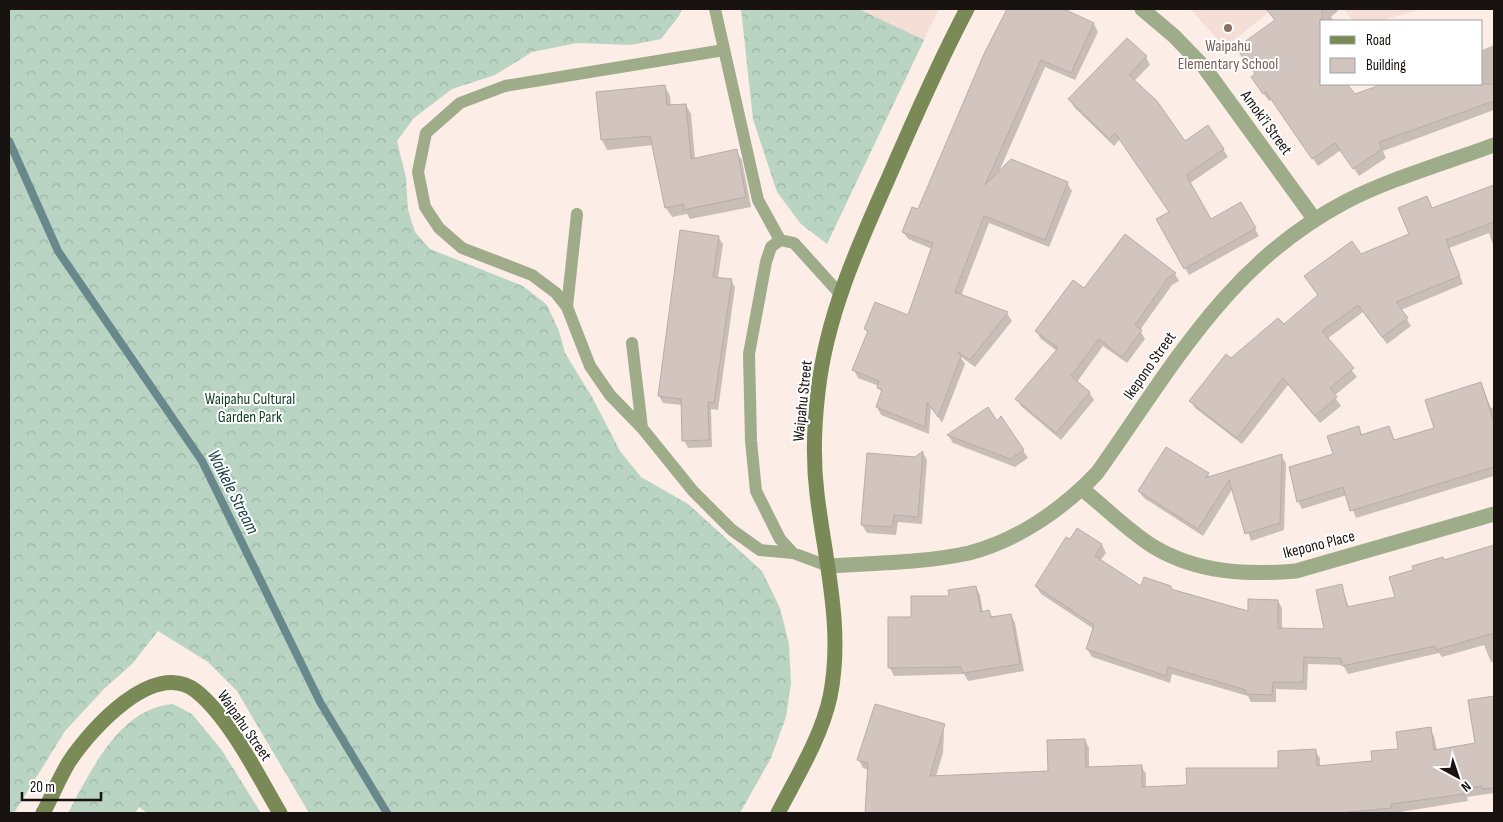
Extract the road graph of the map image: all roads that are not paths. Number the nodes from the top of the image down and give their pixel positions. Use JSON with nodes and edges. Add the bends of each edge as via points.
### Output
{"nodes":[{"id":1,"x":715,"y":9,"type":"edge"},
{"id":2,"x":1142,"y":9,"type":"edge"},
{"id":3,"x":962,"y":11,"type":"edge"},
{"id":4,"x":724,"y":50,"type":"junction"},
{"id":5,"x":1494,"y":146,"type":"edge"},
{"id":6,"x":577,"y":214,"type":"dead end"},
{"id":7,"x":1314,"y":220,"type":"junction"},
{"id":8,"x":780,"y":240,"type":"junction"},
{"id":9,"x":841,"y":295,"type":"junction"},
{"id":10,"x":567,"y":307,"type":"junction"},
{"id":11,"x":632,"y":343,"type":"dead end"},
{"id":12,"x":642,"y":428,"type":"junction"},
{"id":13,"x":1082,"y":489,"type":"junction"},
{"id":14,"x":1494,"y":514,"type":"edge"},
{"id":15,"x":793,"y":553,"type":"junction"},
{"id":16,"x":828,"y":566,"type":"junction"},
{"id":17,"x":43,"y":813,"type":"edge"},
{"id":18,"x":280,"y":813,"type":"edge"},
{"id":19,"x":778,"y":813,"type":"edge"}],
"edges":[{"from":1,"to":4,"type":"lane"},
{"from":2,"to":7,"type":"street","name":"Amoki'i Street","via":[[1204,67]]},
{"from":3,"to":9,"type":"street","name":"Waipahu Street","via":[[860,240]]},
{"from":4,"to":8,"type":"lane","via":[[758,200]]},
{"from":4,"to":10,"type":"lane","via":[[505,86],[460,102],[426,133],[418,172],[424,207],[439,228],[462,248],[532,275]]},
{"from":5,"to":7,"type":"street","name":"Ikepono Street","via":[[1376,189]]},
{"from":6,"to":10,"type":"lane"},
{"from":7,"to":13,"type":"street","name":"Ikepono Street","via":[[1276,248],[1217,304],[1097,473]]},
{"from":8,"to":9,"type":"lane","via":[[794,243]]},
{"from":8,"to":15,"type":"lane","via":[[771,247],[766,262],[749,354],[751,441],[756,491],[780,539]]},
{"from":9,"to":16,"type":"street","name":"Waipahu Street","via":[[818,391],[815,441],[817,492]]},
{"from":10,"to":12,"type":"lane","via":[[590,366],[610,395]]},
{"from":11,"to":12,"type":"lane"},
{"from":12,"to":15,"type":"lane","via":[[693,491],[732,530],[760,550]]},
{"from":13,"to":14,"type":"street","name":"Ikepono Place","via":[[1155,547],[1201,566],[1235,573],[1296,571]]},
{"from":13,"to":16,"type":"street","name":"Ikepono Street","via":[[1024,530],[968,553]]},
{"from":15,"to":16,"type":"lane"},
{"from":16,"to":19,"type":"street","name":"Waipahu Street","via":[[835,637],[829,698],[806,761]]},
{"from":17,"to":18,"type":"street","name":"Waipahu Street","via":[[70,762],[118,708],[138,692],[178,683],[195,690],[212,706]]}]}
